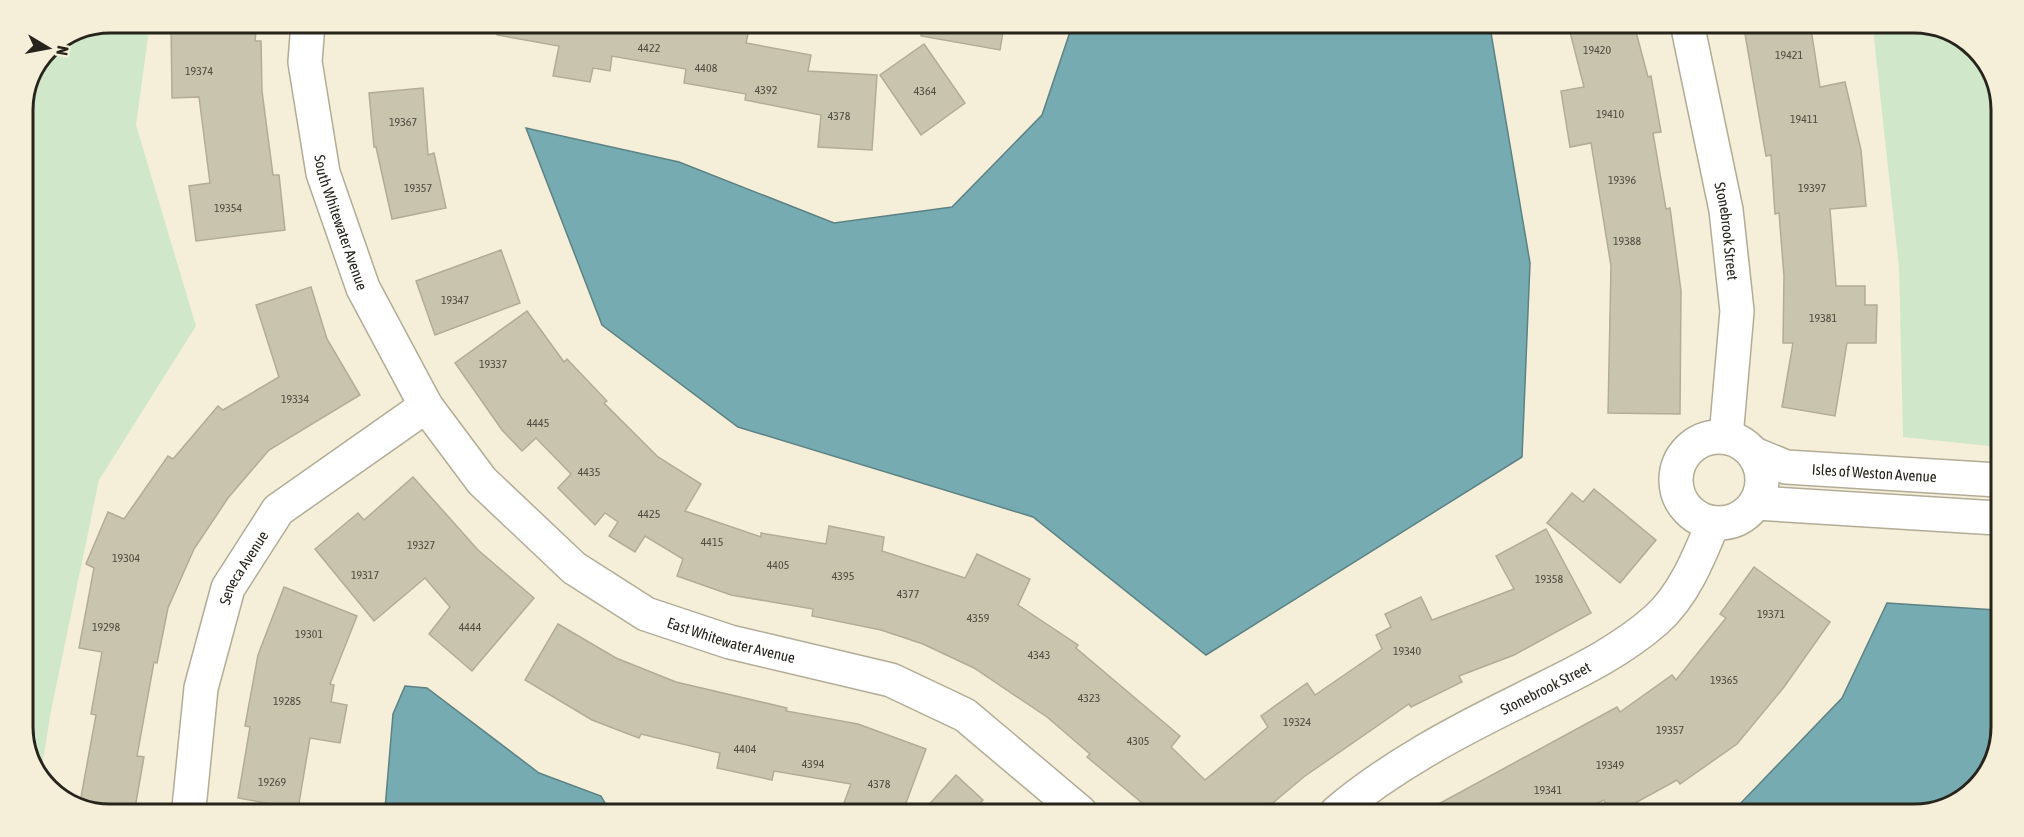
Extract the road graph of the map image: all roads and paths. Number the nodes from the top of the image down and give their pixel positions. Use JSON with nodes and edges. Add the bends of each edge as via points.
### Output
{"nodes":[{"id":1,"x":307,"y":33,"type":"edge"},
{"id":2,"x":1689,"y":33,"type":"edge"},
{"id":3,"x":426,"y":406,"type":"junction"},
{"id":4,"x":1725,"y":437,"type":"junction"},
{"id":5,"x":1754,"y":454,"type":"junction"},
{"id":6,"x":1991,"y":480,"type":"edge"},
{"id":7,"x":1756,"y":502,"type":"junction"},
{"id":8,"x":1991,"y":518,"type":"edge"},
{"id":9,"x":1713,"y":523,"type":"junction"},
{"id":10,"x":189,"y":804,"type":"edge"},
{"id":11,"x":1071,"y":804,"type":"edge"},
{"id":12,"x":1346,"y":804,"type":"edge"}],
"edges":[{"from":1,"to":3,"type":"street","name":"South Whitewater Avenue","via":[[304,62],[322,173],[363,288]]},
{"from":2,"to":4,"type":"street","name":"Stonebrook Street","via":[[1726,210],[1737,311]]},
{"from":3,"to":10,"type":"street","name":"Seneca Avenue","via":[[278,510],[228,588],[201,688]]},
{"from":3,"to":11,"type":"street","name":"East Whitewater Avenue","via":[[482,481],[566,560],[646,614],[730,642],[891,680],[965,715]]},
{"from":4,"to":5,"type":"street"},
{"from":4,"to":9,"type":"street","via":[[1709,438],[1693,446],[1682,458],[1677,474],[1678,491],[1685,506],[1697,518]]},
{"from":5,"to":6,"type":"street","name":"Isles of Weston Avenue","via":[[1786,467]]},
{"from":5,"to":7,"type":"street","via":[[1761,470],[1762,487]]},
{"from":7,"to":8,"type":"street"},
{"from":7,"to":9,"type":"street","via":[[1737,519]]},
{"from":9,"to":12,"type":"street","name":"Stonebrook Street","via":[[1692,573],[1657,619],[1606,657],[1455,733]]}]}
